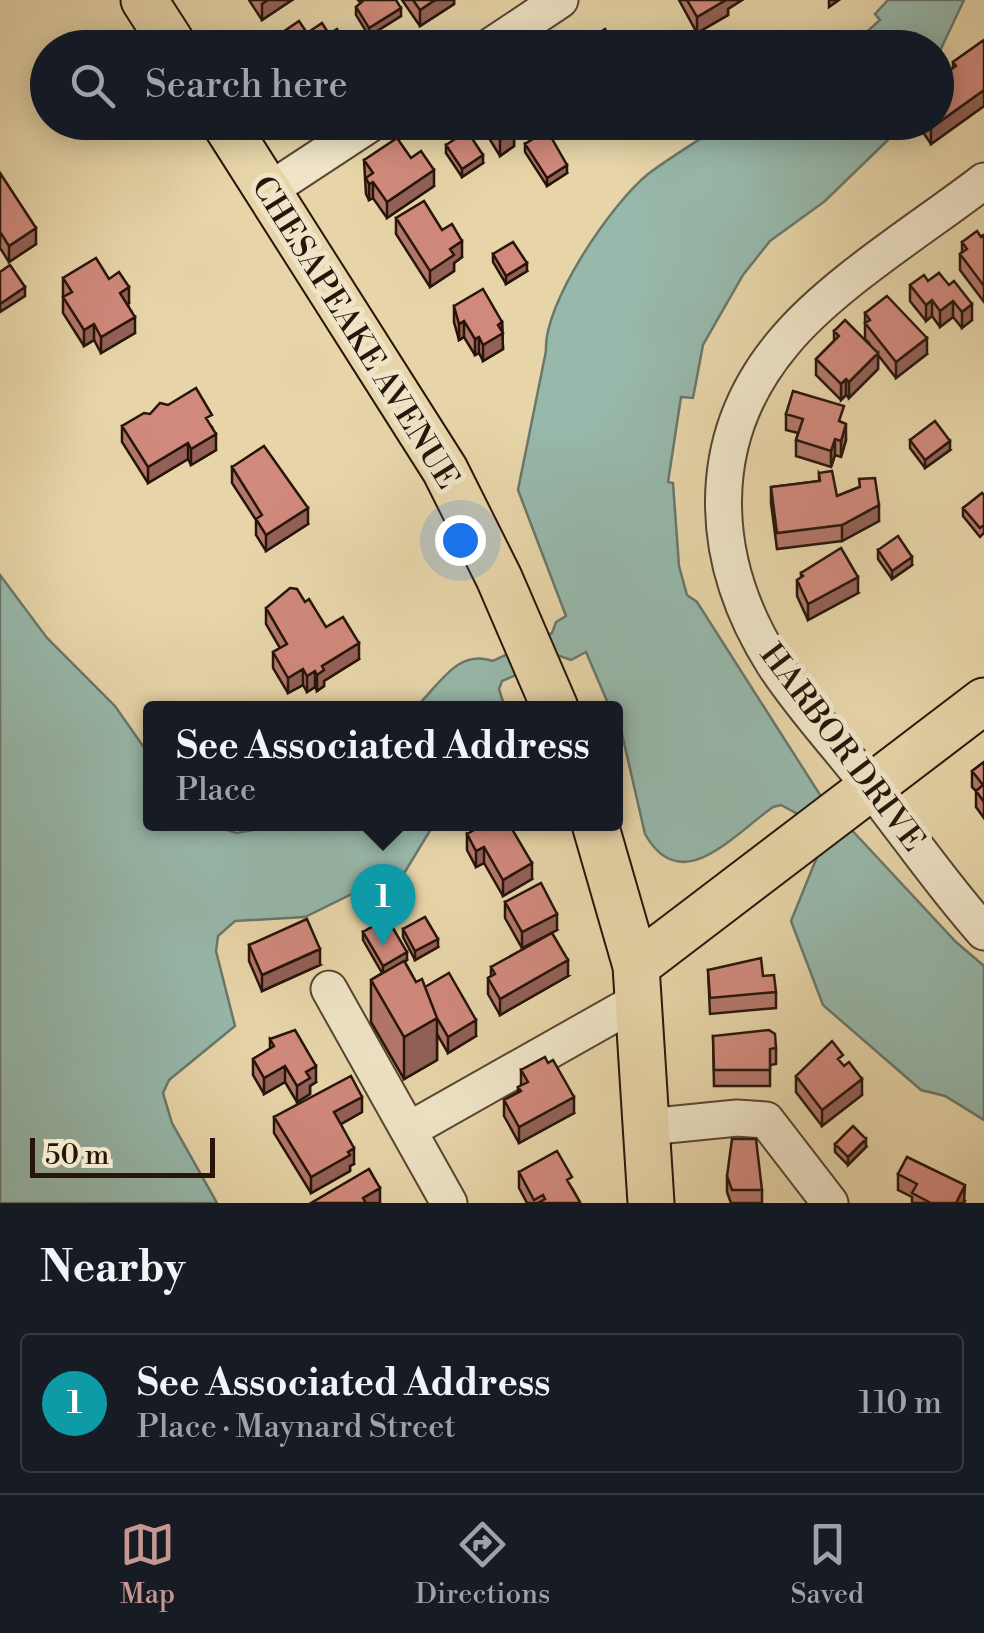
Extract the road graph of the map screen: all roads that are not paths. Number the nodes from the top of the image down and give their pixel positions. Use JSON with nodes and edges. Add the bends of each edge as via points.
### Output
{"nodes":[{"id":1,"x":144,"y":0,"type":"edge"},
{"id":2,"x":560,"y":0,"type":"edge"},
{"id":3,"x":163,"y":30,"type":"edge"},
{"id":4,"x":515,"y":30,"type":"edge"},
{"id":5,"x":235,"y":140,"type":"edge"},
{"id":6,"x":346,"y":140,"type":"edge"},
{"id":7,"x":984,"y":181,"type":"edge"},
{"id":8,"x":268,"y":191,"type":"junction"},
{"id":9,"x":540,"y":673,"type":"edge"},
{"id":10,"x":984,"y":701,"type":"edge"},
{"id":11,"x":840,"y":810,"type":"junction"},
{"id":12,"x":597,"y":831,"type":"edge"},
{"id":13,"x":984,"y":932,"type":"edge"},
{"id":14,"x":639,"y":982,"type":"junction"},
{"id":15,"x":330,"y":989,"type":"dead end"},
{"id":16,"x":646,"y":1126,"type":"junction"},
{"id":17,"x":409,"y":1130,"type":"junction"},
{"id":18,"x":448,"y":1203,"type":"edge"},
{"id":19,"x":651,"y":1203,"type":"edge"},
{"id":20,"x":830,"y":1203,"type":"edge"}],
"edges":[{"from":1,"to":3,"type":"main road"},
{"from":2,"to":4,"type":"street"},
{"from":5,"to":8,"type":"main road","name":"CHESAPEAKE AVENUE"},
{"from":6,"to":8,"type":"street"},
{"from":7,"to":11,"type":"street","name":"HARBOR DRIVE","via":[[785,340],[750,388],[728,442],[722,526],[740,600]]},
{"from":8,"to":9,"type":"main road","name":"CHESAPEAKE AVENUE","via":[[444,470]]},
{"from":10,"to":11,"type":"main road"},
{"from":11,"to":13,"type":"street","name":"HARBOR DRIVE"},
{"from":11,"to":14,"type":"main road"},
{"from":12,"to":14,"type":"main road"},
{"from":14,"to":16,"type":"main road"},
{"from":14,"to":17,"type":"street"},
{"from":15,"to":17,"type":"street"},
{"from":16,"to":19,"type":"main road"},
{"from":16,"to":20,"type":"street","via":[[766,1120]]},
{"from":17,"to":18,"type":"street"}]}
